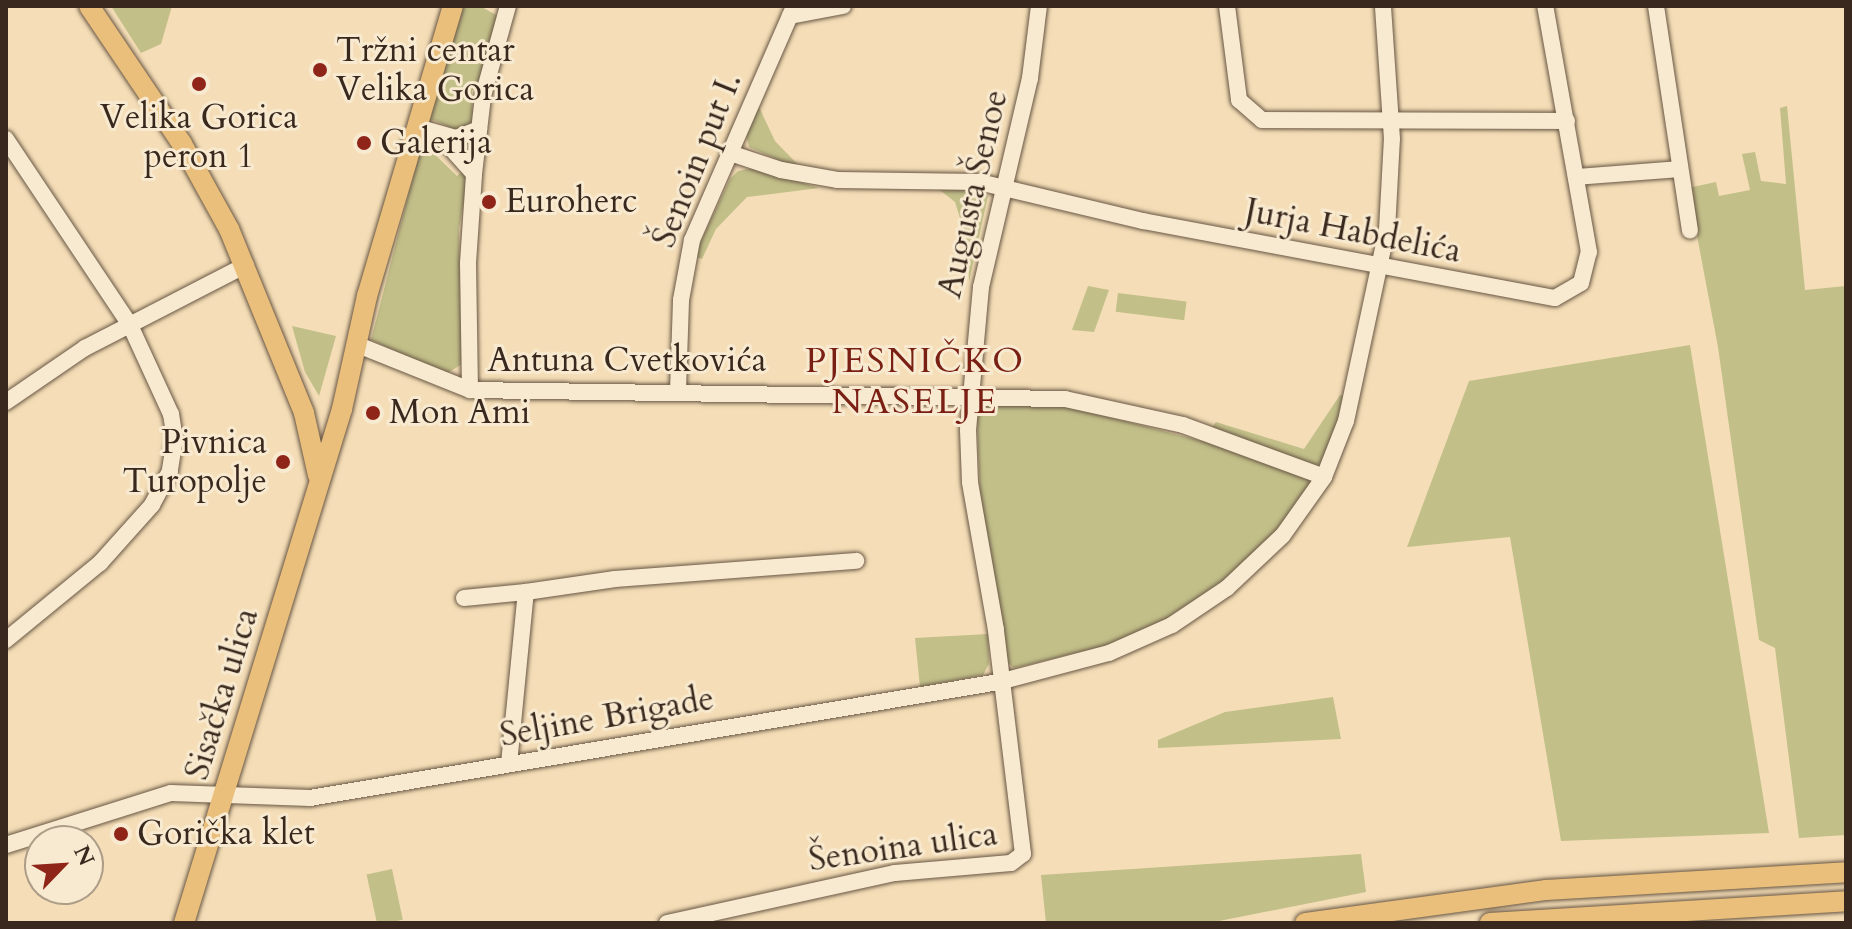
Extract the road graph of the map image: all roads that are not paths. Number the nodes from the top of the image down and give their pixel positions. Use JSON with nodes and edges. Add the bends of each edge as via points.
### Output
{"nodes":[{"id":1,"x":89,"y":6,"type":"edge"},
{"id":2,"x":453,"y":6,"type":"edge"},
{"id":3,"x":508,"y":6,"type":"edge"},
{"id":4,"x":843,"y":6,"type":"edge"},
{"id":5,"x":1039,"y":6,"type":"edge"},
{"id":6,"x":1227,"y":6,"type":"edge"},
{"id":7,"x":1383,"y":6,"type":"edge"},
{"id":8,"x":1545,"y":6,"type":"edge"},
{"id":9,"x":1656,"y":6,"type":"edge"},
{"id":10,"x":792,"y":11,"type":"edge"},
{"id":11,"x":1567,"y":121,"type":"junction"},
{"id":12,"x":1391,"y":122,"type":"junction"},
{"id":13,"x":417,"y":127,"type":"junction"},
{"id":14,"x":479,"y":129,"type":"junction"},
{"id":15,"x":439,"y":135,"type":"junction"},
{"id":16,"x":6,"y":139,"type":"edge"},
{"id":17,"x":733,"y":154,"type":"junction"},
{"id":18,"x":1679,"y":169,"type":"junction"},
{"id":19,"x":474,"y":174,"type":"junction"},
{"id":20,"x":1576,"y":177,"type":"junction"},
{"id":21,"x":1005,"y":187,"type":"junction"},
{"id":22,"x":1690,"y":230,"type":"dead end"},
{"id":23,"x":246,"y":265,"type":"junction"},
{"id":24,"x":1382,"y":266,"type":"junction"},
{"id":25,"x":130,"y":325,"type":"junction"},
{"id":26,"x":358,"y":345,"type":"junction"},
{"id":27,"x":470,"y":390,"type":"junction"},
{"id":28,"x":678,"y":391,"type":"junction"},
{"id":29,"x":971,"y":394,"type":"junction"},
{"id":30,"x":6,"y":402,"type":"edge"},
{"id":31,"x":304,"y":413,"type":"junction"},
{"id":32,"x":340,"y":415,"type":"junction"},
{"id":33,"x":1324,"y":477,"type":"junction"},
{"id":34,"x":318,"y":483,"type":"junction"},
{"id":35,"x":856,"y":561,"type":"dead end"},
{"id":36,"x":526,"y":592,"type":"junction"},
{"id":37,"x":464,"y":598,"type":"dead end"},
{"id":38,"x":6,"y":640,"type":"edge"},
{"id":39,"x":999,"y":682,"type":"junction"},
{"id":40,"x":509,"y":764,"type":"junction"},
{"id":41,"x":224,"y":795,"type":"junction"},
{"id":42,"x":6,"y":845,"type":"edge"},
{"id":43,"x":1846,"y":872,"type":"edge"},
{"id":44,"x":1846,"y":901,"type":"edge"},
{"id":45,"x":184,"y":923,"type":"edge"},
{"id":46,"x":667,"y":923,"type":"edge"},
{"id":47,"x":1305,"y":923,"type":"edge"},
{"id":48,"x":1490,"y":923,"type":"edge"}],
"edges":[{"from":1,"to":23,"type":"main road","via":[[182,144]]},
{"from":2,"to":13,"type":"main road","name":"Sisačka ulica"},
{"from":3,"to":14,"type":"street"},
{"from":4,"to":10,"type":"street"},
{"from":5,"to":21,"type":"street","name":"Augusta Šenoe","via":[[1030,78]]},
{"from":6,"to":12,"type":"street","via":[[1235,88],[1252,115],[1279,123]]},
{"from":7,"to":12,"type":"street","name":"Seljine Brigade"},
{"from":8,"to":11,"type":"street","name":"Jurja Habdelića"},
{"from":9,"to":18,"type":"street"},
{"from":10,"to":17,"type":"street","name":"Šenoin put I."},
{"from":11,"to":12,"type":"street"},
{"from":11,"to":20,"type":"street","name":"Jurja Habdelića"},
{"from":12,"to":24,"type":"street","name":"Seljine Brigade"},
{"from":13,"to":15,"type":"street"},
{"from":13,"to":26,"type":"main road","name":"Sisačka ulica","via":[[367,296]]},
{"from":14,"to":15,"type":"street","via":[[462,138]]},
{"from":14,"to":19,"type":"street"},
{"from":15,"to":19,"type":"street"},
{"from":16,"to":25,"type":"street"},
{"from":17,"to":21,"type":"street","name":"Jurja Habdelića","via":[[837,180],[927,177]]},
{"from":17,"to":28,"type":"street","name":"Šenoin put I.","via":[[699,222],[687,260]]},
{"from":18,"to":20,"type":"street"},
{"from":18,"to":22,"type":"street"},
{"from":19,"to":27,"type":"street","via":[[468,263]]},
{"from":20,"to":24,"type":"street","name":"Jurja Habdelića","via":[[1589,261],[1581,283],[1562,297],[1539,298]]},
{"from":21,"to":24,"type":"street","name":"Jurja Habdelića","via":[[1143,221]]},
{"from":21,"to":29,"type":"street","name":"Augusta Šenoe","via":[[981,287]]},
{"from":23,"to":25,"type":"street"},
{"from":23,"to":31,"type":"main road"},
{"from":24,"to":33,"type":"street","name":"Seljine Brigade","via":[[1354,393]]},
{"from":25,"to":30,"type":"street","via":[[51,369]]},
{"from":25,"to":38,"type":"street","via":[[171,414],[175,450],[166,481],[100,563]]},
{"from":26,"to":27,"type":"street","name":"Antuna Cvetkovića"},
{"from":26,"to":32,"type":"main road","name":"Sisačka ulica"},
{"from":27,"to":28,"type":"street","name":"Antuna Cvetkovića"},
{"from":28,"to":29,"type":"street","name":"Antuna Cvetkovića"},
{"from":29,"to":33,"type":"street","name":"Antuna Cvetkovića","via":[[1041,396],[1131,411]]},
{"from":29,"to":39,"type":"street","name":"Augusta Šenoe","via":[[970,482]]},
{"from":31,"to":32,"type":"main road","via":[[320,424]]},
{"from":31,"to":34,"type":"main road"},
{"from":32,"to":34,"type":"main road","name":"Sisačka ulica"},
{"from":33,"to":39,"type":"street","name":"Seljine Brigade","via":[[1276,542],[1190,614],[1109,653]]},
{"from":34,"to":41,"type":"main road","name":"Sisačka ulica"},
{"from":35,"to":36,"type":"street","via":[[669,574]]},
{"from":36,"to":37,"type":"street"},
{"from":36,"to":40,"type":"street"},
{"from":39,"to":40,"type":"street","name":"Seljine Brigade"},
{"from":39,"to":46,"type":"street","name":"Šenoina ulica","via":[[1024,838],[1023,854],[1015,862],[895,873]]},
{"from":40,"to":41,"type":"street","name":"Seljine Brigade","via":[[310,798]]},
{"from":41,"to":42,"type":"street","name":"Seljine Brigade","via":[[152,797]]},
{"from":41,"to":45,"type":"main road","name":"Sisačka ulica"},
{"from":43,"to":47,"type":"main road","via":[[1546,890]]},
{"from":44,"to":48,"type":"main road"}]}
